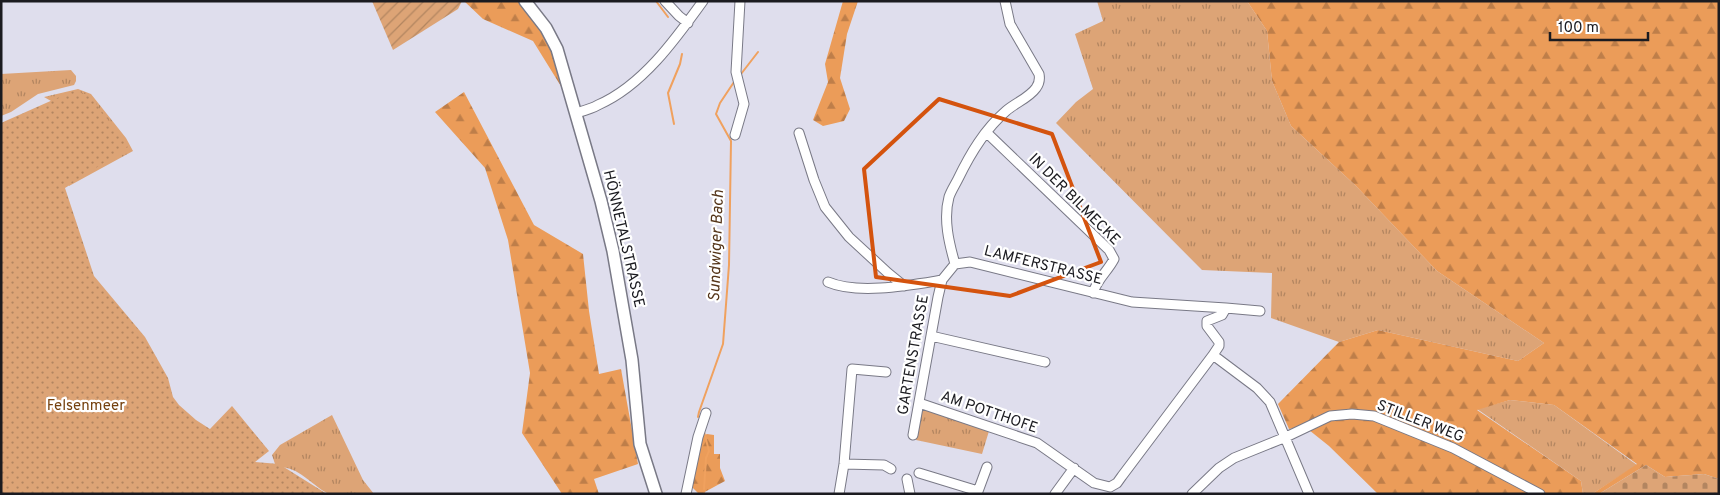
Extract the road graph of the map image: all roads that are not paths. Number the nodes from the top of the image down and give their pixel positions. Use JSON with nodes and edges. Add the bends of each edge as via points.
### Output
{"nodes":[{"id":1,"x":525,"y":1,"type":"edge"},
{"id":2,"x":665,"y":1,"type":"edge"},
{"id":3,"x":703,"y":1,"type":"edge"},
{"id":4,"x":740,"y":1,"type":"edge"},
{"id":5,"x":1004,"y":1,"type":"edge"},
{"id":6,"x":688,"y":23,"type":"junction"},
{"id":7,"x":576,"y":113,"type":"junction"},
{"id":8,"x":986,"y":132,"type":"junction"},
{"id":9,"x":799,"y":133,"type":"dead end"},
{"id":10,"x":735,"y":135,"type":"dead end"},
{"id":11,"x":954,"y":264,"type":"junction"},
{"id":12,"x":942,"y":280,"type":"junction"},
{"id":13,"x":828,"y":282,"type":"dead end"},
{"id":14,"x":904,"y":286,"type":"junction"},
{"id":15,"x":1093,"y":293,"type":"junction"},
{"id":16,"x":1226,"y":308,"type":"junction"},
{"id":17,"x":1260,"y":312,"type":"dead end"},
{"id":18,"x":931,"y":336,"type":"junction"},
{"id":19,"x":1213,"y":354,"type":"junction"},
{"id":20,"x":1044,"y":362,"type":"dead end"},
{"id":21,"x":886,"y":372,"type":"dead end"},
{"id":22,"x":919,"y":403,"type":"junction"},
{"id":23,"x":706,"y":413,"type":"dead end"},
{"id":24,"x":913,"y":435,"type":"dead end"},
{"id":25,"x":1286,"y":437,"type":"junction"},
{"id":26,"x":844,"y":464,"type":"junction"},
{"id":27,"x":987,"y":467,"type":"dead end"},
{"id":28,"x":1074,"y":468,"type":"junction"},
{"id":29,"x":890,"y":469,"type":"dead end"},
{"id":30,"x":919,"y":473,"type":"dead end"},
{"id":31,"x":907,"y":479,"type":"dead end"},
{"id":32,"x":978,"y":492,"type":"edge"},
{"id":33,"x":689,"y":493,"type":"edge"},
{"id":34,"x":656,"y":494,"type":"edge"},
{"id":35,"x":839,"y":494,"type":"edge"},
{"id":36,"x":910,"y":494,"type":"edge"},
{"id":37,"x":1055,"y":494,"type":"edge"},
{"id":38,"x":1192,"y":494,"type":"edge"},
{"id":39,"x":1309,"y":494,"type":"edge"},
{"id":40,"x":1540,"y":494,"type":"edge"}],
"edges":[{"from":1,"to":7,"type":"main road","name":"HÖNNETALSTRASSE","via":[[557,49]]},
{"from":2,"to":6,"type":"street"},
{"from":3,"to":6,"type":"street"},
{"from":4,"to":10,"type":"street","via":[[736,72],[744,104]]},
{"from":5,"to":8,"type":"street","via":[[1010,24],[1040,78],[1036,88],[1004,112]]},
{"from":6,"to":7,"type":"street","via":[[628,86],[599,105]]},
{"from":7,"to":34,"type":"main road","name":"HÖNNETALSTRASSE","via":[[618,275],[632,360],[640,444]]},
{"from":8,"to":11,"type":"street","via":[[950,196],[946,217]]},
{"from":8,"to":15,"type":"street","name":"IN DER BILMECKE","via":[[1109,250],[1114,258],[1096,283]]},
{"from":9,"to":14,"type":"street","via":[[825,207],[849,237]]},
{"from":11,"to":12,"type":"street"},
{"from":11,"to":15,"type":"street","name":"LAMFERSTRASSE","via":[[970,262]]},
{"from":12,"to":14,"type":"street"},
{"from":12,"to":18,"type":"street","name":"GARTENSTRASSE"},
{"from":13,"to":14,"type":"street","via":[[863,288]]},
{"from":15,"to":16,"type":"street","name":"LAMFERSTRASSE","via":[[1132,302]]},
{"from":16,"to":17,"type":"street","name":"LAMFERSTRASSE"},
{"from":16,"to":19,"type":"street","via":[[1222,315],[1207,321],[1219,342]]},
{"from":18,"to":20,"type":"street"},
{"from":18,"to":22,"type":"street","name":"GARTENSTRASSE"},
{"from":19,"to":25,"type":"street","via":[[1270,402]]},
{"from":19,"to":28,"type":"street","name":"AM POTTHOFE","via":[[1117,483],[1110,487],[1102,486]]},
{"from":21,"to":26,"type":"street","name":"GARTENSTRASSE","via":[[852,369]]},
{"from":22,"to":24,"type":"street","name":"GARTENSTRASSE"},
{"from":22,"to":28,"type":"street","name":"AM POTTHOFE","via":[[1037,443]]},
{"from":23,"to":33,"type":"street","via":[[698,437]]},
{"from":25,"to":38,"type":"street","name":"STILLER WEG","via":[[1227,461]]},
{"from":25,"to":39,"type":"street"},
{"from":25,"to":40,"type":"street","name":"STILLER WEG","via":[[1330,416],[1374,416],[1453,448]]},
{"from":26,"to":29,"type":"street","via":[[884,465]]},
{"from":26,"to":35,"type":"street","name":"GARTENSTRASSE"},
{"from":27,"to":32,"type":"street"},
{"from":28,"to":37,"type":"street"},
{"from":30,"to":32,"type":"street"},
{"from":31,"to":36,"type":"street"}]}
